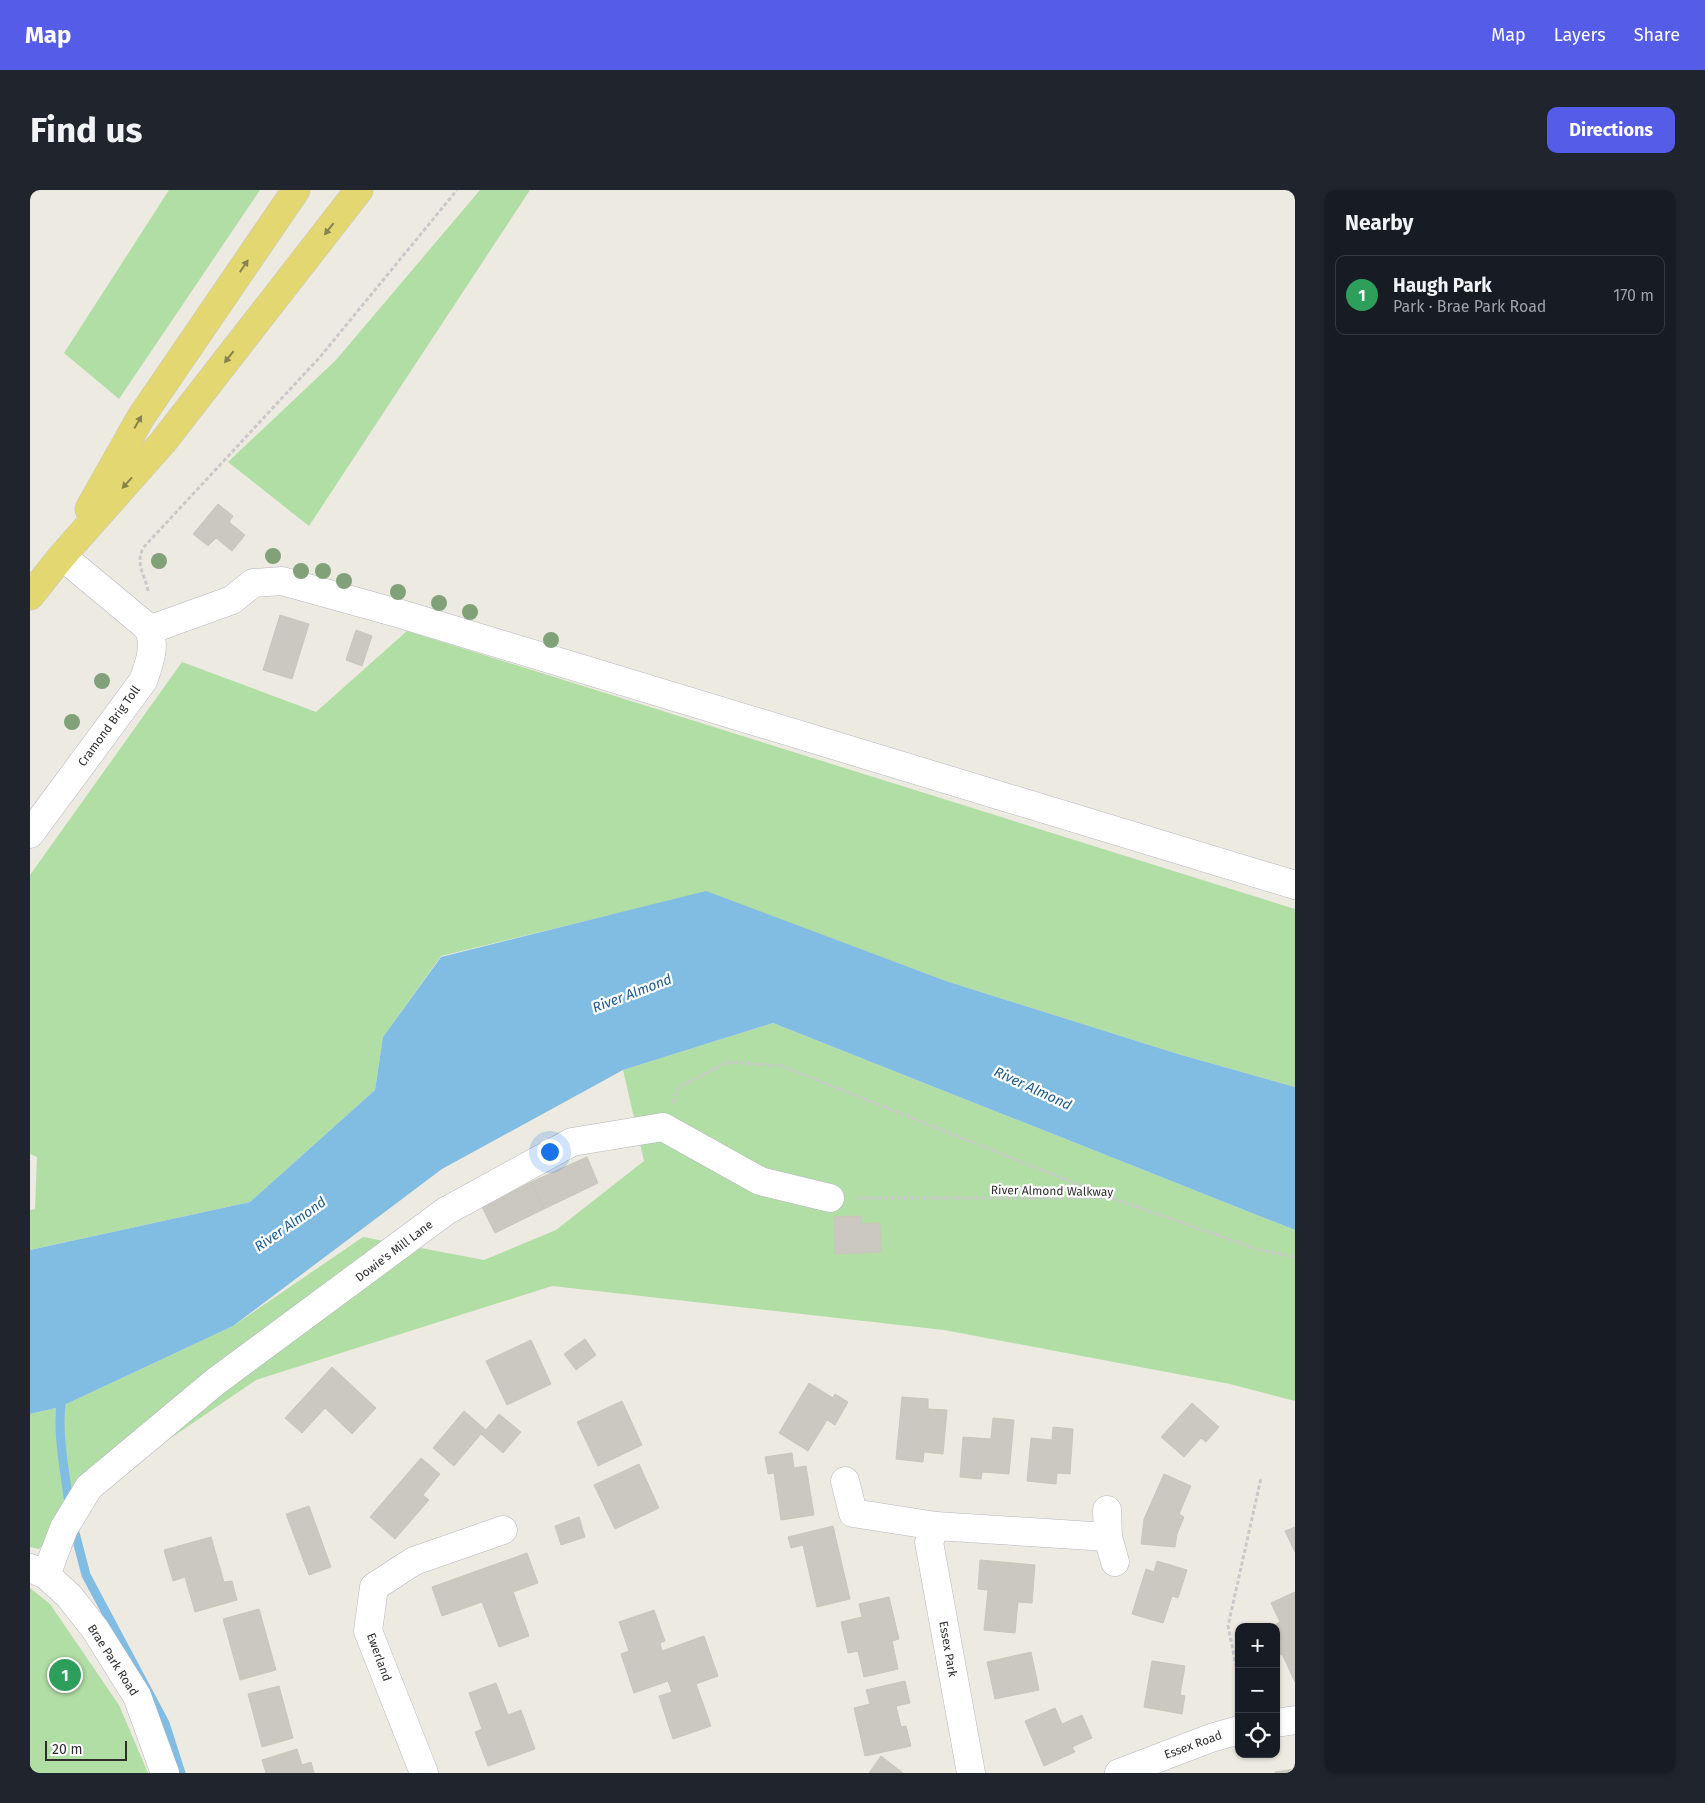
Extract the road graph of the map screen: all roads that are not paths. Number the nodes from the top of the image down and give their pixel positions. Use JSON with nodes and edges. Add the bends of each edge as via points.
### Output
{"nodes":[{"id":1,"x":296,"y":190,"type":"edge"},
{"id":2,"x":359,"y":190,"type":"edge"},
{"id":3,"x":62,"y":556,"type":"junction"},
{"id":4,"x":30,"y":596,"type":"edge"},
{"id":5,"x":148,"y":628,"type":"junction"},
{"id":6,"x":30,"y":834,"type":"edge"},
{"id":7,"x":1295,"y":885,"type":"edge"},
{"id":8,"x":830,"y":1198,"type":"road end"},
{"id":9,"x":845,"y":1481,"type":"dead end"},
{"id":10,"x":936,"y":1526,"type":"junction"},
{"id":11,"x":503,"y":1530,"type":"dead end"},
{"id":12,"x":1110,"y":1536,"type":"dead end"},
{"id":13,"x":38,"y":1571,"type":"edge"},
{"id":14,"x":1295,"y":1720,"type":"edge"},
{"id":15,"x":1280,"y":1722,"type":"edge"},
{"id":16,"x":1235,"y":1731,"type":"edge"},
{"id":17,"x":166,"y":1773,"type":"edge"},
{"id":18,"x":424,"y":1773,"type":"edge"},
{"id":19,"x":971,"y":1773,"type":"edge"},
{"id":20,"x":1119,"y":1773,"type":"edge"}],
"edges":[{"from":3,"to":1,"type":"main road","one_way":true,"via":[[141,416]]},
{"from":2,"to":3,"type":"main road","one_way":true,"via":[[163,442]]},
{"from":3,"to":4,"type":"main road"},
{"from":3,"to":5,"type":"street"},
{"from":5,"to":6,"type":"street","name":"Cramond Brig Toll","via":[[152,647],[142,681]]},
{"from":5,"to":7,"type":"street","via":[[232,600],[254,583],[282,581],[401,614]]},
{"from":8,"to":13,"type":"street","name":"Dowie's Mill Lane","via":[[760,1181],[663,1127],[572,1142],[446,1211],[215,1382],[88,1487]]},
{"from":9,"to":10,"type":"street","via":[[853,1513]]},
{"from":10,"to":12,"type":"street"},
{"from":10,"to":19,"type":"street","name":"Essex Park","via":[[929,1542]]},
{"from":11,"to":18,"type":"street","name":"Ewerland","via":[[414,1561],[374,1587],[368,1631]]},
{"from":13,"to":17,"type":"street","name":"Brae Park Road","via":[[69,1596],[95,1629],[137,1696]]},
{"from":14,"to":15,"type":"street"},
{"from":16,"to":20,"type":"street","name":"Essex Road"}]}
